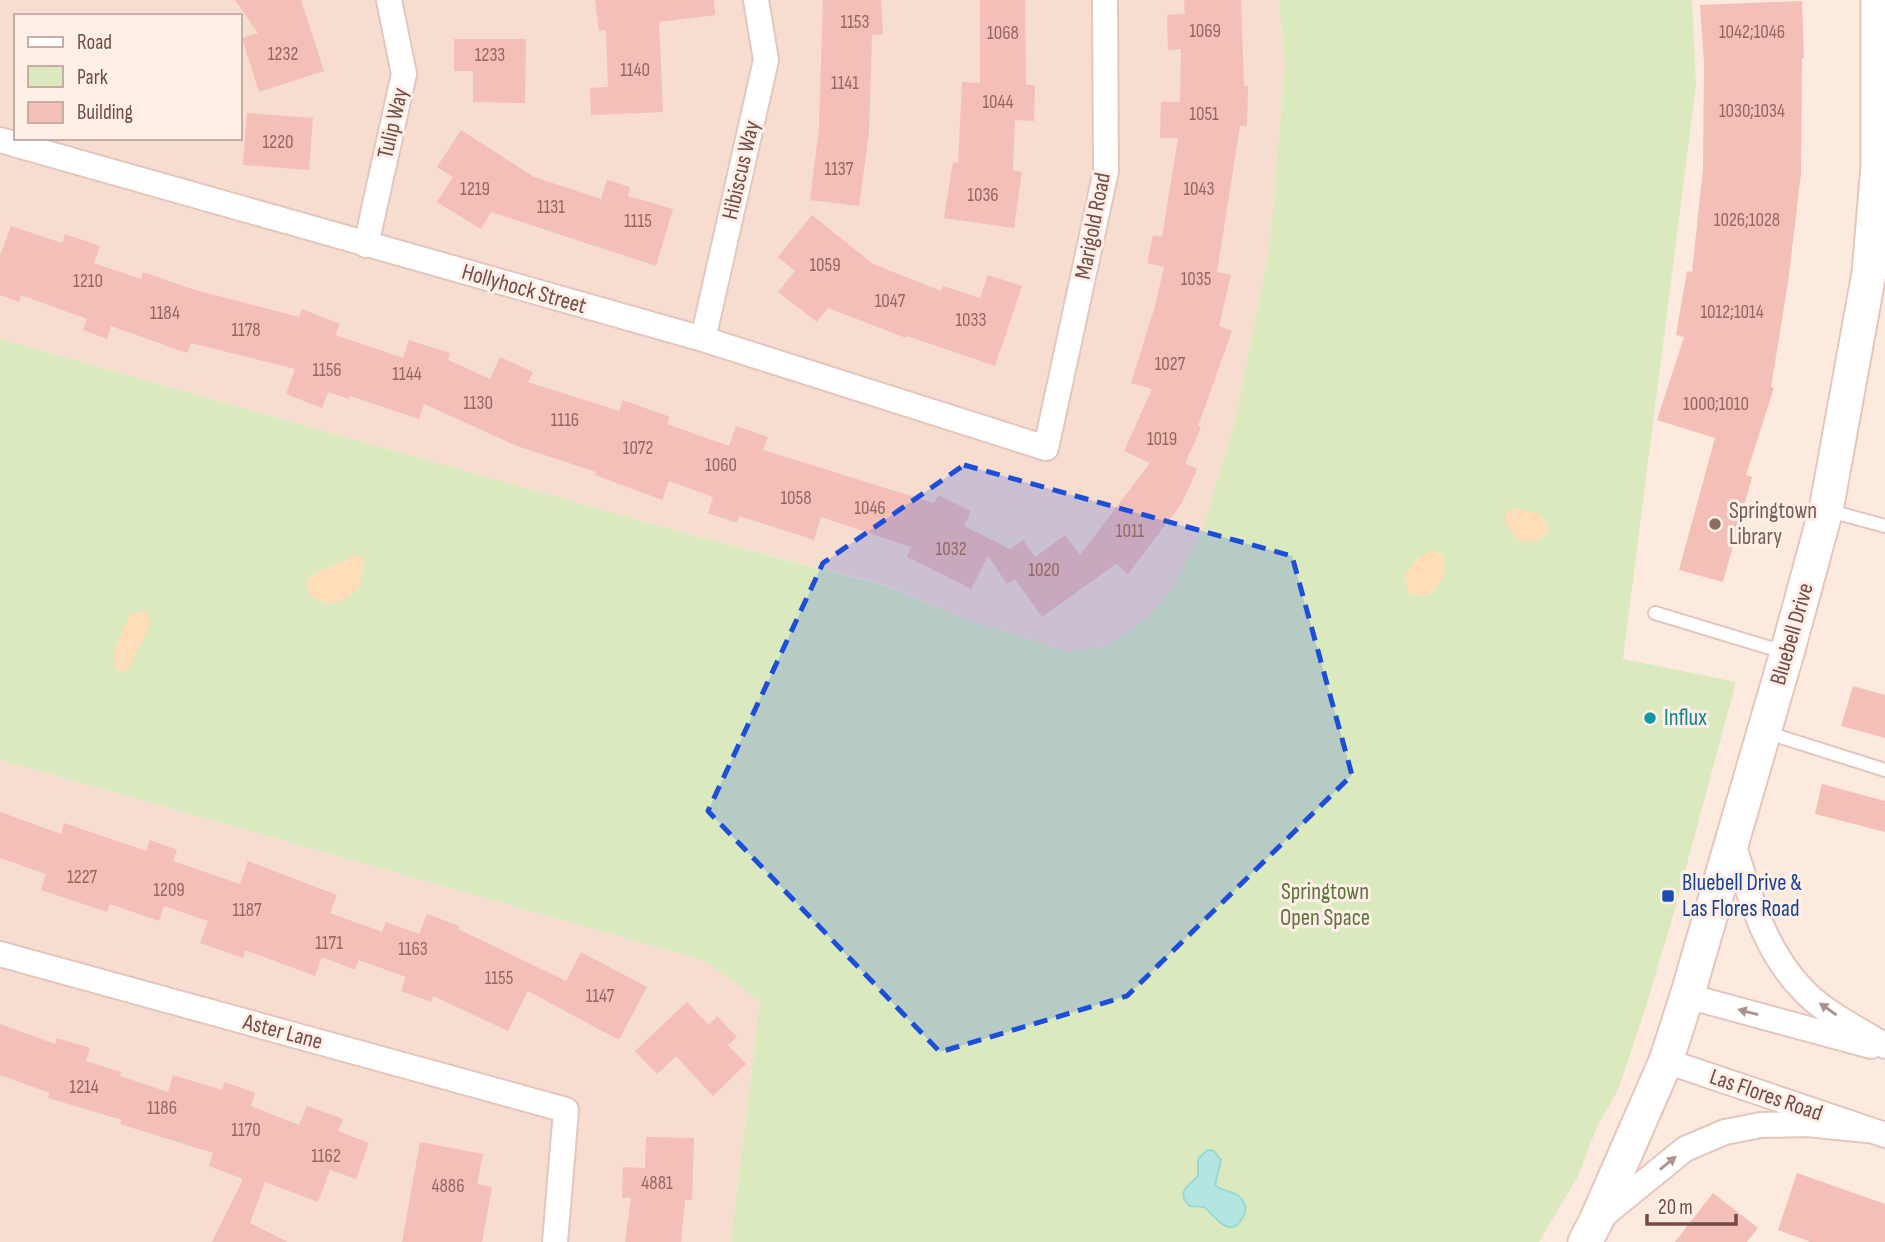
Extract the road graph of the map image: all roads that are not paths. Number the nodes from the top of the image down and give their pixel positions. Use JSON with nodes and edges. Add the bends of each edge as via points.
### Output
{"nodes":[{"id":1,"x":389,"y":0,"type":"edge"},
{"id":2,"x":756,"y":0,"type":"edge"},
{"id":3,"x":1105,"y":0,"type":"edge"},
{"id":4,"x":1881,"y":18,"type":"edge"},
{"id":5,"x":0,"y":140,"type":"edge"},
{"id":6,"x":366,"y":245,"type":"junction"},
{"id":7,"x":1877,"y":274,"type":"edge"},
{"id":8,"x":703,"y":339,"type":"junction"},
{"id":9,"x":1046,"y":448,"type":"joint"},
{"id":10,"x":1826,"y":510,"type":"junction"},
{"id":11,"x":1885,"y":526,"type":"edge"},
{"id":12,"x":1655,"y":613,"type":"dead end"},
{"id":13,"x":1787,"y":653,"type":"junction"},
{"id":14,"x":1764,"y":732,"type":"junction"},
{"id":15,"x":1885,"y":770,"type":"edge"},
{"id":16,"x":1732,"y":841,"type":"junction"},
{"id":17,"x":0,"y":954,"type":"edge"},
{"id":18,"x":1687,"y":996,"type":"junction"},
{"id":19,"x":1885,"y":1048,"type":"edge"},
{"id":20,"x":1666,"y":1061,"type":"junction"},
{"id":21,"x":1876,"y":1132,"type":"edge"},
{"id":22,"x":1591,"y":1232,"type":"edge"},
{"id":23,"x":555,"y":1242,"type":"edge"}],
"edges":[{"from":1,"to":6,"type":"street","name":"Tulip Way","via":[[404,74]]},
{"from":2,"to":8,"type":"street","name":"Hibiscus Way","via":[[766,60]]},
{"from":3,"to":9,"type":"street","name":"Marigold Road","via":[[1106,171]]},
{"from":4,"to":7,"type":"street","name":"Bluebell Drive"},
{"from":5,"to":6,"type":"street","name":"Hollyhock Street"},
{"from":6,"to":8,"type":"street","name":"Hollyhock Street"},
{"from":7,"to":10,"type":"street","name":"Bluebell Drive"},
{"from":8,"to":9,"type":"street","name":"Hollyhock Street"},
{"from":10,"to":11,"type":"lane"},
{"from":10,"to":13,"type":"street","name":"Bluebell Drive"},
{"from":12,"to":13,"type":"lane"},
{"from":13,"to":14,"type":"street","name":"Bluebell Drive"},
{"from":14,"to":15,"type":"lane"},
{"from":14,"to":16,"type":"street","name":"Bluebell Drive"},
{"from":16,"to":18,"type":"street","name":"Bluebell Drive"},
{"from":19,"to":16,"type":"street","one_way":true,"via":[[1805,993],[1784,970],[1760,924]]},
{"from":17,"to":23,"type":"street","name":"Aster Lane","via":[[566,1110]]},
{"from":19,"to":18,"type":"street","one_way":true},
{"from":18,"to":20,"type":"street","name":"Bluebell Drive"},
{"from":20,"to":21,"type":"street","name":"Las Flores Road"},
{"from":20,"to":22,"type":"street","name":"Bluebell Drive"},
{"from":22,"to":21,"type":"street","name":"Las Flores Road","one_way":true,"via":[[1685,1149],[1725,1132],[1807,1124]]}]}
